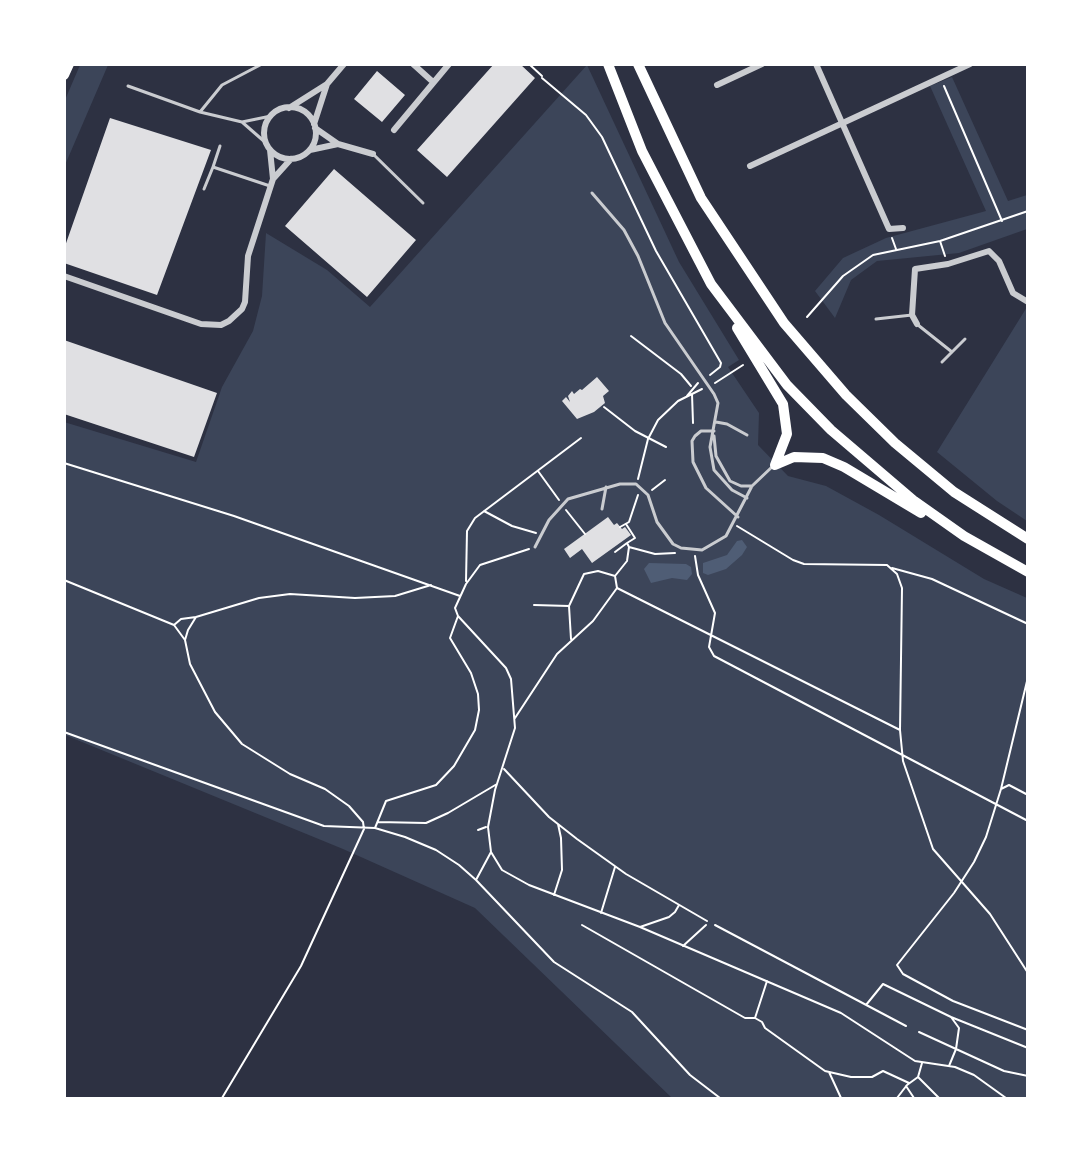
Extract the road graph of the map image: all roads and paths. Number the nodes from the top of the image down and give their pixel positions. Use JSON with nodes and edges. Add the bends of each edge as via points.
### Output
{"nodes":[{"id":1,"x":69,"y":64,"type":"edge"},
{"id":2,"x":262,"y":64,"type":"edge"},
{"id":3,"x":344,"y":64,"type":"edge"},
{"id":4,"x":413,"y":64,"type":"edge"},
{"id":5,"x":449,"y":64,"type":"edge"},
{"id":6,"x":529,"y":64,"type":"edge"},
{"id":7,"x":608,"y":64,"type":"edge"},
{"id":8,"x":638,"y":64,"type":"edge"},
{"id":9,"x":762,"y":64,"type":"edge"},
{"id":10,"x":816,"y":64,"type":"edge"},
{"id":11,"x":970,"y":64,"type":"edge"},
{"id":12,"x":64,"y":75,"type":"edge"},
{"id":13,"x":940,"y":78,"type":"junction"},
{"id":14,"x":433,"y":82,"type":"junction"},
{"id":15,"x":327,"y":84,"type":"junction"},
{"id":16,"x":717,"y":85,"type":"dead end"},
{"id":17,"x":128,"y":86,"type":"dead end"},
{"id":18,"x":289,"y":108,"type":"junction"},
{"id":19,"x":200,"y":112,"type":"junction"},
{"id":20,"x":271,"y":116,"type":"junction"},
{"id":21,"x":242,"y":122,"type":"junction"},
{"id":22,"x":841,"y":122,"type":"junction"},
{"id":23,"x":314,"y":126,"type":"junction"},
{"id":24,"x":394,"y":130,"type":"dead end"},
{"id":25,"x":338,"y":144,"type":"junction"},
{"id":26,"x":220,"y":146,"type":"dead end"},
{"id":27,"x":268,"y":146,"type":"junction"},
{"id":28,"x":310,"y":150,"type":"junction"},
{"id":29,"x":374,"y":154,"type":"joint"},
{"id":30,"x":291,"y":159,"type":"junction"},
{"id":31,"x":750,"y":166,"type":"dead end"},
{"id":32,"x":213,"y":167,"type":"junction"},
{"id":33,"x":272,"y":183,"type":"junction"},
{"id":34,"x":204,"y":189,"type":"dead end"},
{"id":35,"x":592,"y":193,"type":"dead end"},
{"id":36,"x":423,"y":203,"type":"dead end"},
{"id":37,"x":1028,"y":211,"type":"edge"},
{"id":38,"x":1002,"y":221,"type":"junction"},
{"id":39,"x":903,"y":228,"type":"dead end"},
{"id":40,"x":889,"y":229,"type":"junction"},
{"id":41,"x":940,"y":241,"type":"junction"},
{"id":42,"x":896,"y":250,"type":"junction"},
{"id":43,"x":948,"y":264,"type":"junction"},
{"id":44,"x":64,"y":276,"type":"edge"},
{"id":45,"x":711,"y":284,"type":"junction"},
{"id":46,"x":1028,"y":302,"type":"edge"},
{"id":47,"x":912,"y":315,"type":"junction"},
{"id":48,"x":807,"y":317,"type":"dead end"},
{"id":49,"x":876,"y":319,"type":"dead end"},
{"id":50,"x":917,"y":324,"type":"joint"},
{"id":51,"x":631,"y":336,"type":"dead end"},
{"id":52,"x":964,"y":339,"type":"dead end"},
{"id":53,"x":952,"y":352,"type":"junction"},
{"id":54,"x":942,"y":362,"type":"dead end"},
{"id":55,"x":743,"y":365,"type":"dead end"},
{"id":56,"x":705,"y":379,"type":"junction"},
{"id":57,"x":708,"y":386,"type":"junction"},
{"id":58,"x":692,"y":387,"type":"junction"},
{"id":59,"x":692,"y":394,"type":"junction"},
{"id":60,"x":687,"y":396,"type":"junction"},
{"id":61,"x":604,"y":407,"type":"dead end"},
{"id":62,"x":715,"y":422,"type":"junction"},
{"id":63,"x":693,"y":423,"type":"dead end"},
{"id":64,"x":714,"y":431,"type":"junction"},
{"id":65,"x":747,"y":435,"type":"dead end"},
{"id":66,"x":581,"y":438,"type":"dead end"},
{"id":67,"x":648,"y":439,"type":"junction"},
{"id":68,"x":666,"y":447,"type":"dead end"},
{"id":69,"x":64,"y":463,"type":"edge"},
{"id":70,"x":775,"y":465,"type":"junction"},
{"id":71,"x":665,"y":480,"type":"dead end"},
{"id":72,"x":636,"y":484,"type":"junction"},
{"id":73,"x":752,"y":486,"type":"junction"},
{"id":74,"x":606,"y":487,"type":"junction"},
{"id":75,"x":639,"y":492,"type":"dead end"},
{"id":76,"x":648,"y":495,"type":"junction"},
{"id":77,"x":747,"y":498,"type":"junction"},
{"id":78,"x":602,"y":509,"type":"dead end"},
{"id":79,"x":484,"y":511,"type":"junction"},
{"id":80,"x":738,"y":517,"type":"junction"},
{"id":81,"x":626,"y":523,"type":"junction"},
{"id":82,"x":735,"y":524,"type":"junction"},
{"id":83,"x":620,"y":527,"type":"dead end"},
{"id":84,"x":542,"y":534,"type":"junction"},
{"id":85,"x":964,"y":536,"type":"junction"},
{"id":86,"x":1028,"y":539,"type":"edge"},
{"id":87,"x":628,"y":545,"type":"junction"},
{"id":88,"x":535,"y":547,"type":"joint"},
{"id":89,"x":681,"y":548,"type":"junction"},
{"id":90,"x":695,"y":550,"type":"junction"},
{"id":91,"x":615,"y":552,"type":"dead end"},
{"id":92,"x":889,"y":567,"type":"junction"},
{"id":93,"x":1028,"y":572,"type":"edge"},
{"id":94,"x":615,"y":576,"type":"junction"},
{"id":95,"x":64,"y":580,"type":"edge"},
{"id":96,"x":466,"y":584,"type":"junction"},
{"id":97,"x":431,"y":585,"type":"junction"},
{"id":98,"x":617,"y":589,"type":"junction"},
{"id":99,"x":459,"y":596,"type":"junction"},
{"id":100,"x":534,"y":605,"type":"dead end"},
{"id":101,"x":569,"y":606,"type":"junction"},
{"id":102,"x":458,"y":616,"type":"junction"},
{"id":103,"x":195,"y":617,"type":"junction"},
{"id":104,"x":1028,"y":624,"type":"edge"},
{"id":105,"x":174,"y":625,"type":"junction"},
{"id":106,"x":712,"y":635,"type":"junction"},
{"id":107,"x":571,"y":639,"type":"junction"},
{"id":108,"x":185,"y":640,"type":"junction"},
{"id":109,"x":1028,"y":677,"type":"edge"},
{"id":110,"x":515,"y":718,"type":"junction"},
{"id":111,"x":900,"y":730,"type":"junction"},
{"id":112,"x":64,"y":732,"type":"edge"},
{"id":113,"x":903,"y":756,"type":"junction"},
{"id":114,"x":504,"y":769,"type":"junction"},
{"id":115,"x":497,"y":784,"type":"junction"},
{"id":116,"x":1001,"y":789,"type":"junction"},
{"id":117,"x":1028,"y":795,"type":"edge"},
{"id":118,"x":996,"y":804,"type":"junction"},
{"id":119,"x":377,"y":821,"type":"junction"},
{"id":120,"x":1028,"y":821,"type":"edge"},
{"id":121,"x":558,"y":824,"type":"junction"},
{"id":122,"x":488,"y":827,"type":"junction"},
{"id":123,"x":375,"y":828,"type":"junction"},
{"id":124,"x":364,"y":829,"type":"junction"},
{"id":125,"x":478,"y":830,"type":"dead end"},
{"id":126,"x":490,"y":852,"type":"junction"},
{"id":127,"x":615,"y":866,"type":"junction"},
{"id":128,"x":476,"y":880,"type":"junction"},
{"id":129,"x":961,"y":882,"type":"junction"},
{"id":130,"x":554,"y":895,"type":"junction"},
{"id":131,"x":679,"y":905,"type":"junction"},
{"id":132,"x":601,"y":913,"type":"junction"},
{"id":133,"x":707,"y":921,"type":"dead end"},
{"id":134,"x":706,"y":925,"type":"dead end"},
{"id":135,"x":715,"y":925,"type":"dead end"},
{"id":136,"x":582,"y":926,"type":"dead end"},
{"id":137,"x":640,"y":927,"type":"junction"},
{"id":138,"x":683,"y":946,"type":"junction"},
{"id":139,"x":1028,"y":973,"type":"edge"},
{"id":140,"x":767,"y":981,"type":"junction"},
{"id":141,"x":866,"y":1005,"type":"junction"},
{"id":142,"x":951,"y":1017,"type":"junction"},
{"id":143,"x":755,"y":1018,"type":"junction"},
{"id":144,"x":906,"y":1026,"type":"dead end"},
{"id":145,"x":1028,"y":1030,"type":"edge"},
{"id":146,"x":919,"y":1032,"type":"dead end"},
{"id":147,"x":1028,"y":1048,"type":"edge"},
{"id":148,"x":956,"y":1049,"type":"junction"},
{"id":149,"x":922,"y":1063,"type":"junction"},
{"id":150,"x":938,"y":1064,"type":"junction"},
{"id":151,"x":949,"y":1066,"type":"junction"},
{"id":152,"x":938,"y":1069,"type":"dead end"},
{"id":153,"x":829,"y":1072,"type":"junction"},
{"id":154,"x":1028,"y":1076,"type":"edge"},
{"id":155,"x":918,"y":1077,"type":"junction"},
{"id":156,"x":909,"y":1083,"type":"junction"},
{"id":157,"x":906,"y":1086,"type":"junction"},
{"id":158,"x":222,"y":1098,"type":"edge"},
{"id":159,"x":720,"y":1098,"type":"edge"},
{"id":160,"x":841,"y":1098,"type":"edge"},
{"id":161,"x":897,"y":1098,"type":"edge"},
{"id":162,"x":914,"y":1098,"type":"edge"},
{"id":163,"x":939,"y":1098,"type":"edge"},
{"id":164,"x":1006,"y":1098,"type":"edge"}],
"edges":[{"from":1,"to":12,"type":"highway"},
{"from":2,"to":19,"type":"lane","via":[[222,85]]},
{"from":3,"to":15,"type":"street"},
{"from":4,"to":14,"type":"street"},
{"from":5,"to":14,"type":"street"},
{"from":6,"to":56,"type":"path","via":[[586,115],[602,137],[656,251],[721,363]]},
{"from":7,"to":45,"type":"highway","via":[[642,151]]},
{"from":8,"to":86,"type":"highway","via":[[701,198],[784,323],[846,395],[895,443],[954,492]]},
{"from":9,"to":16,"type":"street"},
{"from":10,"to":22,"type":"street"},
{"from":11,"to":13,"type":"street"},
{"from":13,"to":22,"type":"street"},
{"from":13,"to":38,"type":"path"},
{"from":14,"to":24,"type":"street"},
{"from":15,"to":18,"type":"street"},
{"from":15,"to":23,"type":"street"},
{"from":17,"to":19,"type":"lane"},
{"from":18,"to":20,"type":"street"},
{"from":18,"to":23,"type":"street","via":[[304,112]]},
{"from":19,"to":21,"type":"lane"},
{"from":20,"to":21,"type":"lane"},
{"from":20,"to":27,"type":"street","via":[[264,129]]},
{"from":21,"to":27,"type":"lane"},
{"from":22,"to":31,"type":"street"},
{"from":22,"to":40,"type":"street"},
{"from":23,"to":25,"type":"street"},
{"from":23,"to":28,"type":"street","via":[[315,140]]},
{"from":25,"to":28,"type":"street"},
{"from":25,"to":29,"type":"street"},
{"from":26,"to":32,"type":"lane"},
{"from":27,"to":30,"type":"street","via":[[275,155]]},
{"from":27,"to":33,"type":"street"},
{"from":28,"to":30,"type":"street"},
{"from":29,"to":36,"type":"lane"},
{"from":30,"to":33,"type":"street"},
{"from":32,"to":33,"type":"lane"},
{"from":32,"to":34,"type":"lane"},
{"from":33,"to":44,"type":"street","via":[[248,256],[242,309],[221,325],[201,324]]},
{"from":35,"to":56,"type":"lane","via":[[624,230],[665,323]]},
{"from":37,"to":38,"type":"path"},
{"from":38,"to":41,"type":"path"},
{"from":39,"to":40,"type":"street"},
{"from":40,"to":42,"type":"path"},
{"from":41,"to":42,"type":"path"},
{"from":41,"to":43,"type":"path"},
{"from":42,"to":48,"type":"path","via":[[873,255],[843,276]]},
{"from":43,"to":46,"type":"street","via":[[989,251],[999,261],[1013,293]]},
{"from":43,"to":47,"type":"street","via":[[915,268]]},
{"from":45,"to":70,"type":"highway","via":[[783,404],[787,434]]},
{"from":45,"to":85,"type":"highway","via":[[787,385],[831,430],[913,500]]},
{"from":47,"to":49,"type":"lane"},
{"from":47,"to":50,"type":"street"},
{"from":50,"to":53,"type":"lane"},
{"from":51,"to":58,"type":"path"},
{"from":52,"to":53,"type":"lane"},
{"from":53,"to":54,"type":"lane"},
{"from":55,"to":57,"type":"path"},
{"from":56,"to":57,"type":"lane"},
{"from":56,"to":58,"type":"path"},
{"from":57,"to":59,"type":"path"},
{"from":57,"to":62,"type":"lane","via":[[718,403]]},
{"from":58,"to":60,"type":"path"},
{"from":59,"to":60,"type":"path"},
{"from":59,"to":63,"type":"path"},
{"from":60,"to":67,"type":"path","via":[[658,420]]},
{"from":61,"to":67,"type":"path"},
{"from":62,"to":64,"type":"lane"},
{"from":62,"to":65,"type":"lane"},
{"from":64,"to":73,"type":"lane","via":[[720,467],[730,480]]},
{"from":64,"to":77,"type":"lane","via":[[710,447],[714,470],[732,490]]},
{"from":64,"to":80,"type":"lane","via":[[701,431],[695,436],[693,462],[706,488]]},
{"from":66,"to":79,"type":"path"},
{"from":67,"to":68,"type":"path"},
{"from":67,"to":72,"type":"path"},
{"from":69,"to":97,"type":"path","via":[[234,516]]},
{"from":70,"to":73,"type":"lane"},
{"from":70,"to":85,"type":"highway","via":[[794,457],[823,458],[844,466]]},
{"from":71,"to":76,"type":"path"},
{"from":72,"to":74,"type":"lane"},
{"from":72,"to":76,"type":"lane"},
{"from":73,"to":77,"type":"lane"},
{"from":74,"to":78,"type":"lane"},
{"from":74,"to":84,"type":"lane","via":[[562,503]]},
{"from":75,"to":81,"type":"path"},
{"from":76,"to":89,"type":"lane","via":[[662,530]]},
{"from":77,"to":80,"type":"lane"},
{"from":79,"to":84,"type":"path","via":[[512,526]]},
{"from":79,"to":96,"type":"path","via":[[474,518],[467,531]]},
{"from":80,"to":82,"type":"lane"},
{"from":81,"to":83,"type":"path"},
{"from":81,"to":87,"type":"path","via":[[635,538]]},
{"from":82,"to":90,"type":"lane","via":[[715,545]]},
{"from":82,"to":92,"type":"path","via":[[804,564]]},
{"from":84,"to":88,"type":"lane"},
{"from":85,"to":93,"type":"highway"},
{"from":87,"to":89,"type":"path","via":[[655,554],[676,553]]},
{"from":87,"to":91,"type":"path"},
{"from":87,"to":94,"type":"path","via":[[627,561]]},
{"from":88,"to":96,"type":"path","via":[[486,562],[474,570]]},
{"from":89,"to":90,"type":"lane"},
{"from":90,"to":106,"type":"path","via":[[698,575],[715,613]]},
{"from":92,"to":104,"type":"path","via":[[932,579]]},
{"from":92,"to":111,"type":"path","via":[[897,574],[902,588]]},
{"from":94,"to":98,"type":"path"},
{"from":94,"to":101,"type":"path","via":[[598,571],[584,574]]},
{"from":95,"to":105,"type":"path"},
{"from":96,"to":99,"type":"path"},
{"from":97,"to":99,"type":"path"},
{"from":97,"to":103,"type":"path","via":[[394,596],[290,594],[259,598]]},
{"from":98,"to":106,"type":"path"},
{"from":98,"to":107,"type":"path","via":[[593,621]]},
{"from":99,"to":102,"type":"path","via":[[455,608]]},
{"from":100,"to":101,"type":"path"},
{"from":101,"to":107,"type":"path"},
{"from":102,"to":110,"type":"path","via":[[506,668]]},
{"from":102,"to":119,"type":"path","via":[[450,638],[471,673],[478,694],[476,730],[460,758],[436,785],[386,801]]},
{"from":103,"to":105,"type":"path"},
{"from":103,"to":108,"type":"path"},
{"from":105,"to":108,"type":"path"},
{"from":106,"to":111,"type":"path"},
{"from":106,"to":113,"type":"path","via":[[709,647],[714,656]]},
{"from":107,"to":110,"type":"path"},
{"from":108,"to":124,"type":"path","via":[[190,664],[215,712],[242,744],[290,774],[325,789],[349,806]]},
{"from":109,"to":116,"type":"path"},
{"from":110,"to":114,"type":"path"},
{"from":111,"to":113,"type":"path"},
{"from":112,"to":124,"type":"path","via":[[324,826]]},
{"from":113,"to":118,"type":"path"},
{"from":113,"to":129,"type":"path","via":[[933,849]]},
{"from":114,"to":115,"type":"path"},
{"from":114,"to":121,"type":"path"},
{"from":115,"to":119,"type":"path","via":[[426,823]]},
{"from":115,"to":122,"type":"path"},
{"from":116,"to":117,"type":"path","via":[[1009,785]]},
{"from":116,"to":118,"type":"path"},
{"from":118,"to":120,"type":"path"},
{"from":118,"to":129,"type":"path","via":[[986,837]]},
{"from":119,"to":123,"type":"path"},
{"from":121,"to":127,"type":"path"},
{"from":121,"to":130,"type":"path","via":[[562,870]]},
{"from":122,"to":125,"type":"path"},
{"from":122,"to":126,"type":"path"},
{"from":123,"to":124,"type":"path"},
{"from":123,"to":128,"type":"path","via":[[436,850]]},
{"from":124,"to":158,"type":"path","via":[[301,966]]},
{"from":126,"to":128,"type":"path"},
{"from":126,"to":130,"type":"path","via":[[502,870]]},
{"from":127,"to":131,"type":"path"},
{"from":127,"to":132,"type":"path"},
{"from":128,"to":159,"type":"path","via":[[554,962],[632,1012],[690,1075]]},
{"from":129,"to":139,"type":"path","via":[[990,914]]},
{"from":129,"to":145,"type":"path","via":[[897,965],[903,974],[953,1001]]},
{"from":130,"to":132,"type":"path"},
{"from":131,"to":133,"type":"path"},
{"from":131,"to":137,"type":"path","via":[[669,917]]},
{"from":132,"to":137,"type":"path"},
{"from":134,"to":138,"type":"path"},
{"from":135,"to":141,"type":"path"},
{"from":136,"to":143,"type":"path","via":[[745,1018]]},
{"from":137,"to":138,"type":"path"},
{"from":138,"to":140,"type":"path"},
{"from":140,"to":143,"type":"path"},
{"from":140,"to":149,"type":"path","via":[[841,1013]]},
{"from":141,"to":142,"type":"path","via":[[883,984]]},
{"from":141,"to":144,"type":"path"},
{"from":142,"to":147,"type":"path"},
{"from":142,"to":148,"type":"path","via":[[959,1028]]},
{"from":143,"to":153,"type":"path"},
{"from":146,"to":148,"type":"path"},
{"from":148,"to":151,"type":"path"},
{"from":148,"to":154,"type":"path","via":[[1004,1071]]},
{"from":149,"to":150,"type":"path"},
{"from":149,"to":155,"type":"path"},
{"from":150,"to":151,"type":"path"},
{"from":150,"to":152,"type":"path"},
{"from":151,"to":164,"type":"path","via":[[974,1075]]},
{"from":153,"to":156,"type":"path","via":[[872,1077],[883,1071]]},
{"from":153,"to":160,"type":"path"},
{"from":155,"to":156,"type":"path"},
{"from":155,"to":163,"type":"path"},
{"from":156,"to":157,"type":"path"},
{"from":157,"to":161,"type":"path"},
{"from":157,"to":162,"type":"path"}]}
